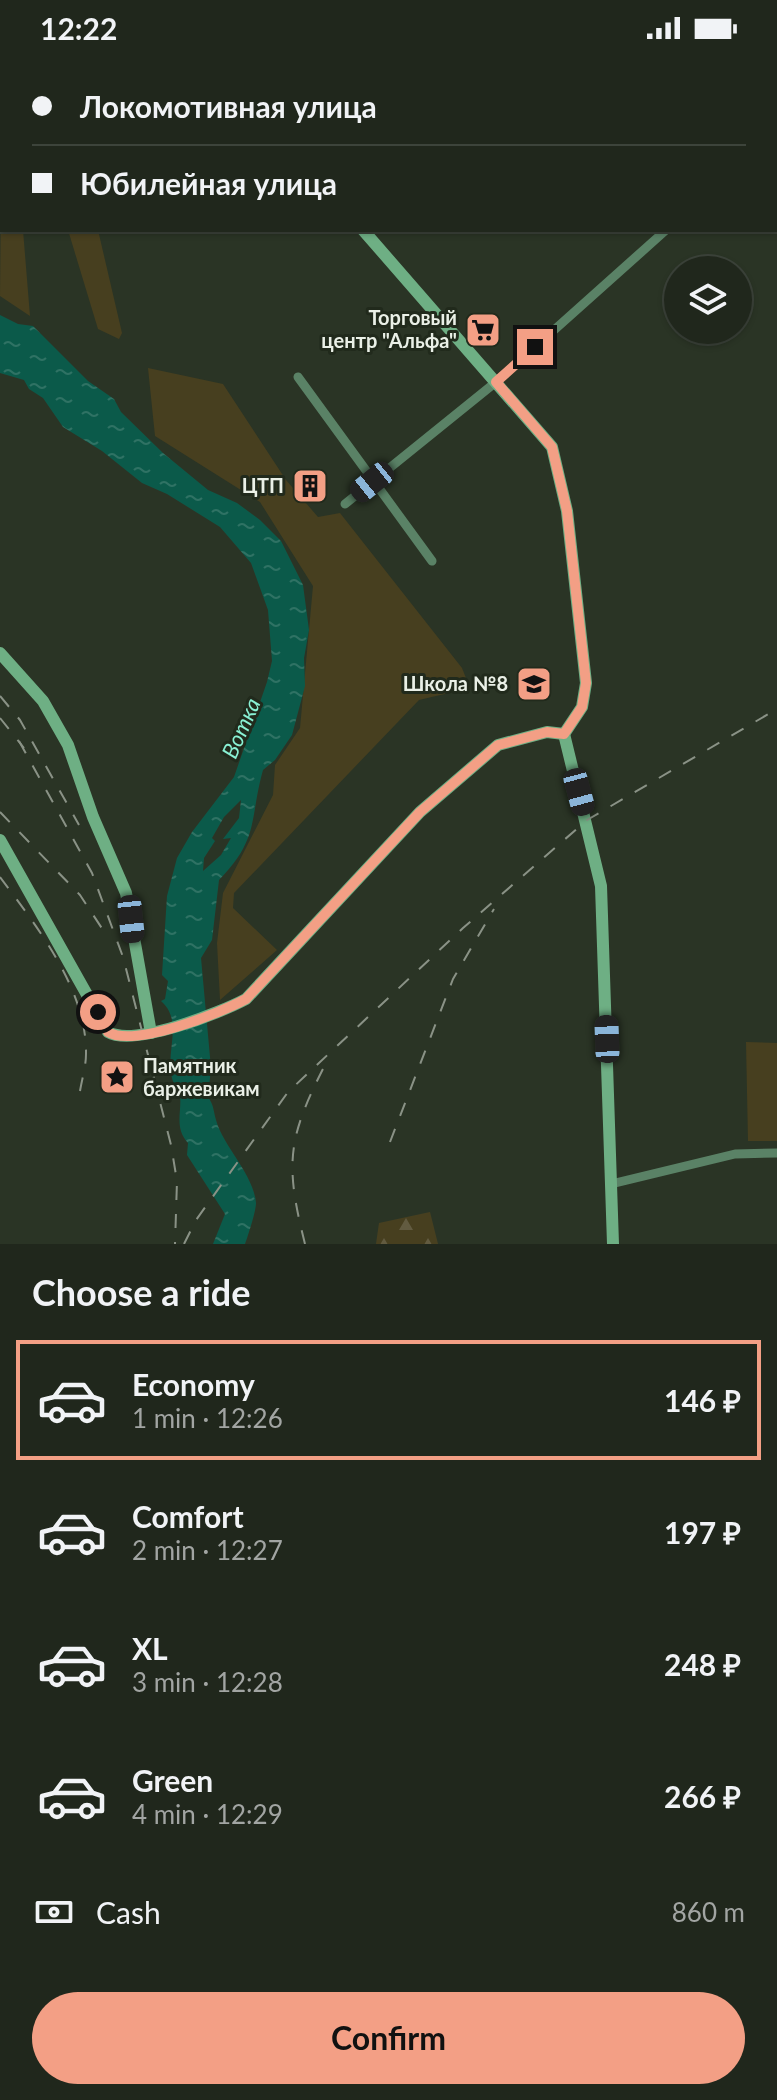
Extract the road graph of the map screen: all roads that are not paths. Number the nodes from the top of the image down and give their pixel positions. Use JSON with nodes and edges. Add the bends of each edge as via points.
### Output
{"nodes":[{"id":1,"x":365,"y":232,"type":"edge"},
{"id":2,"x":664,"y":232,"type":"edge"},
{"id":3,"x":298,"y":377,"type":"dead end"},
{"id":4,"x":496,"y":382,"type":"junction"},
{"id":5,"x":372,"y":482,"type":"junction"},
{"id":6,"x":345,"y":504,"type":"dead end"},
{"id":7,"x":432,"y":561,"type":"dead end"},
{"id":8,"x":0,"y":653,"type":"edge"},
{"id":9,"x":564,"y":734,"type":"junction"},
{"id":10,"x":0,"y":840,"type":"edge"},
{"id":11,"x":154,"y":1032,"type":"junction"},
{"id":12,"x":777,"y":1153,"type":"edge"},
{"id":13,"x":611,"y":1184,"type":"junction"},
{"id":14,"x":613,"y":1244,"type":"edge"}],
"edges":[{"from":1,"to":4,"type":"main road"},
{"from":2,"to":4,"type":"street"},
{"from":3,"to":5,"type":"street"},
{"from":4,"to":5,"type":"street"},
{"from":4,"to":9,"type":"main road","via":[[552,447],[567,511],[586,683],[582,707]]},
{"from":5,"to":6,"type":"street"},
{"from":5,"to":7,"type":"street"},
{"from":8,"to":11,"type":"main road","via":[[43,701],[68,745],[126,893]]},
{"from":9,"to":11,"type":"main road","via":[[547,732],[498,745],[420,812],[246,999]]},
{"from":9,"to":13,"type":"main road","via":[[601,886]]},
{"from":10,"to":11,"type":"main road","via":[[108,1032],[121,1037]]},
{"from":12,"to":13,"type":"street","via":[[735,1154]]},
{"from":13,"to":14,"type":"main road"}]}
